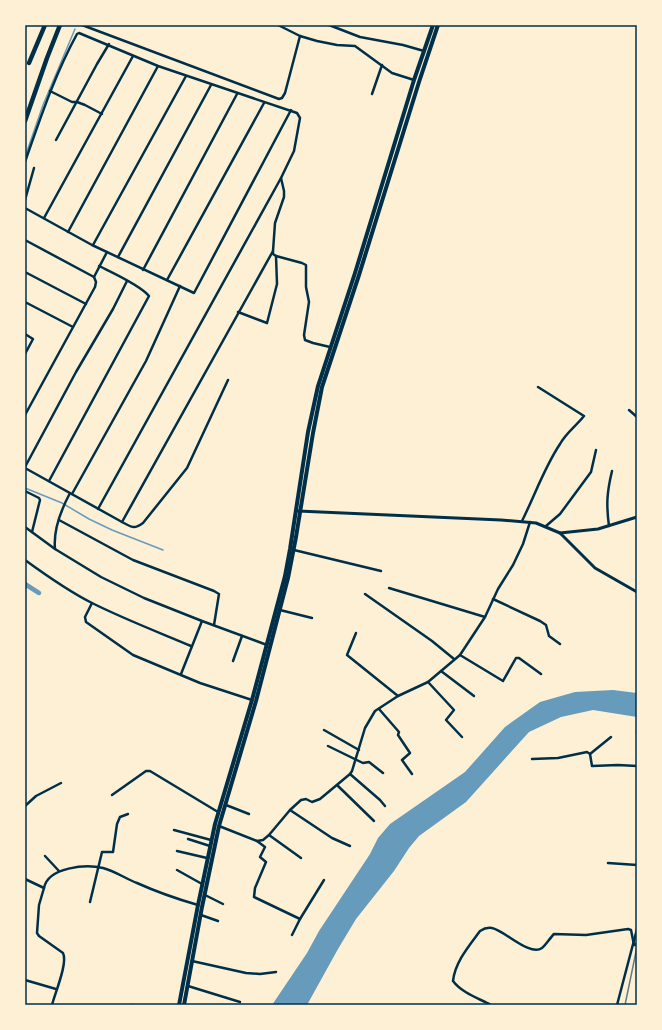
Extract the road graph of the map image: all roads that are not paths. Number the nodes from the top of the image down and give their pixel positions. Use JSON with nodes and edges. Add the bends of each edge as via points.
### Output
{"nodes":[{"id":1,"x":45,"y":25,"type":"edge"},
{"id":2,"x":60,"y":25,"type":"edge"},
{"id":3,"x":82,"y":25,"type":"edge"},
{"id":4,"x":278,"y":25,"type":"edge"},
{"id":5,"x":329,"y":25,"type":"edge"},
{"id":6,"x":433,"y":25,"type":"edge"},
{"id":7,"x":438,"y":25,"type":"edge"},
{"id":8,"x":300,"y":36,"type":"junction"},
{"id":9,"x":109,"y":44,"type":"junction"},
{"id":10,"x":424,"y":51,"type":"junction"},
{"id":11,"x":134,"y":56,"type":"junction"},
{"id":12,"x":29,"y":63,"type":"dead end"},
{"id":13,"x":382,"y":65,"type":"junction"},
{"id":14,"x":158,"y":66,"type":"junction"},
{"id":15,"x":186,"y":76,"type":"junction"},
{"id":16,"x":414,"y":80,"type":"junction"},
{"id":17,"x":211,"y":84,"type":"junction"},
{"id":18,"x":50,"y":91,"type":"junction"},
{"id":19,"x":237,"y":94,"type":"junction"},
{"id":20,"x":372,"y":94,"type":"dead end"},
{"id":21,"x":76,"y":102,"type":"junction"},
{"id":22,"x":264,"y":103,"type":"junction"},
{"id":23,"x":291,"y":110,"type":"junction"},
{"id":24,"x":102,"y":114,"type":"junction"},
{"id":25,"x":25,"y":121,"type":"edge"},
{"id":26,"x":56,"y":140,"type":"dead end"},
{"id":27,"x":25,"y":162,"type":"edge"},
{"id":28,"x":34,"y":168,"type":"dead end"},
{"id":29,"x":281,"y":178,"type":"junction"},
{"id":30,"x":25,"y":200,"type":"edge"},
{"id":31,"x":25,"y":208,"type":"edge"},
{"id":32,"x":44,"y":218,"type":"junction"},
{"id":33,"x":68,"y":232,"type":"junction"},
{"id":34,"x":25,"y":240,"type":"edge"},
{"id":35,"x":92,"y":245,"type":"junction"},
{"id":36,"x":273,"y":251,"type":"junction"},
{"id":37,"x":106,"y":252,"type":"junction"},
{"id":38,"x":276,"y":256,"type":"junction"},
{"id":39,"x":118,"y":258,"type":"junction"},
{"id":40,"x":99,"y":266,"type":"junction"},
{"id":41,"x":144,"y":270,"type":"junction"},
{"id":42,"x":25,"y":272,"type":"edge"},
{"id":43,"x":94,"y":277,"type":"junction"},
{"id":44,"x":167,"y":280,"type":"junction"},
{"id":45,"x":127,"y":281,"type":"junction"},
{"id":46,"x":180,"y":286,"type":"junction"},
{"id":47,"x":25,"y":302,"type":"edge"},
{"id":48,"x":86,"y":304,"type":"junction"},
{"id":49,"x":238,"y":312,"type":"junction"},
{"id":50,"x":73,"y":327,"type":"junction"},
{"id":51,"x":25,"y":334,"type":"edge"},
{"id":52,"x":330,"y":347,"type":"junction"},
{"id":53,"x":25,"y":354,"type":"edge"},
{"id":54,"x":228,"y":380,"type":"dead end"},
{"id":55,"x":538,"y":387,"type":"dead end"},
{"id":56,"x":629,"y":410,"type":"dead end"},
{"id":57,"x":25,"y":415,"type":"edge"},
{"id":58,"x":637,"y":417,"type":"edge"},
{"id":59,"x":596,"y":450,"type":"dead end"},
{"id":60,"x":25,"y":467,"type":"edge"},
{"id":61,"x":612,"y":471,"type":"dead end"},
{"id":62,"x":49,"y":481,"type":"junction"},
{"id":63,"x":25,"y":491,"type":"edge"},
{"id":64,"x":71,"y":493,"type":"junction"},
{"id":65,"x":98,"y":509,"type":"junction"},
{"id":66,"x":298,"y":511,"type":"junction"},
{"id":67,"x":637,"y":517,"type":"edge"},
{"id":68,"x":58,"y":520,"type":"junction"},
{"id":69,"x":522,"y":521,"type":"junction"},
{"id":70,"x":122,"y":522,"type":"junction"},
{"id":71,"x":530,"y":522,"type":"junction"},
{"id":72,"x":546,"y":526,"type":"junction"},
{"id":73,"x":609,"y":526,"type":"junction"},
{"id":74,"x":25,"y":527,"type":"edge"},
{"id":75,"x":32,"y":532,"type":"junction"},
{"id":76,"x":560,"y":533,"type":"junction"},
{"id":77,"x":55,"y":549,"type":"junction"},
{"id":78,"x":294,"y":550,"type":"junction"},
{"id":79,"x":25,"y":560,"type":"edge"},
{"id":80,"x":380,"y":571,"type":"dead end"},
{"id":81,"x":389,"y":588,"type":"dead end"},
{"id":82,"x":637,"y":592,"type":"edge"},
{"id":83,"x":365,"y":594,"type":"dead end"},
{"id":84,"x":494,"y":599,"type":"junction"},
{"id":85,"x":92,"y":603,"type":"junction"},
{"id":86,"x":280,"y":610,"type":"junction"},
{"id":87,"x":485,"y":617,"type":"junction"},
{"id":88,"x":312,"y":618,"type":"dead end"},
{"id":89,"x":202,"y":621,"type":"junction"},
{"id":90,"x":214,"y":626,"type":"junction"},
{"id":91,"x":356,"y":632,"type":"dead end"},
{"id":92,"x":242,"y":636,"type":"junction"},
{"id":93,"x":267,"y":644,"type":"junction"},
{"id":94,"x":560,"y":644,"type":"dead end"},
{"id":95,"x":191,"y":646,"type":"junction"},
{"id":96,"x":460,"y":655,"type":"junction"},
{"id":97,"x":454,"y":660,"type":"junction"},
{"id":98,"x":233,"y":661,"type":"dead end"},
{"id":99,"x":441,"y":671,"type":"junction"},
{"id":100,"x":181,"y":674,"type":"junction"},
{"id":101,"x":541,"y":674,"type":"dead end"},
{"id":102,"x":428,"y":682,"type":"junction"},
{"id":103,"x":398,"y":696,"type":"junction"},
{"id":104,"x":474,"y":696,"type":"dead end"},
{"id":105,"x":252,"y":700,"type":"junction"},
{"id":106,"x":379,"y":708,"type":"junction"},
{"id":107,"x":324,"y":730,"type":"dead end"},
{"id":108,"x":637,"y":731,"type":"edge"},
{"id":109,"x":637,"y":734,"type":"edge"},
{"id":110,"x":462,"y":737,"type":"dead end"},
{"id":111,"x":611,"y":737,"type":"dead end"},
{"id":112,"x":328,"y":746,"type":"dead end"},
{"id":113,"x":359,"y":750,"type":"junction"},
{"id":114,"x":590,"y":754,"type":"junction"},
{"id":115,"x":356,"y":759,"type":"junction"},
{"id":116,"x":532,"y":759,"type":"dead end"},
{"id":117,"x":637,"y":766,"type":"edge"},
{"id":118,"x":383,"y":773,"type":"dead end"},
{"id":119,"x":350,"y":774,"type":"junction"},
{"id":120,"x":412,"y":774,"type":"dead end"},
{"id":121,"x":61,"y":783,"type":"dead end"},
{"id":122,"x":337,"y":785,"type":"junction"},
{"id":123,"x":112,"y":795,"type":"dead end"},
{"id":124,"x":225,"y":805,"type":"junction"},
{"id":125,"x":25,"y":806,"type":"edge"},
{"id":126,"x":385,"y":806,"type":"dead end"},
{"id":127,"x":290,"y":810,"type":"junction"},
{"id":128,"x":219,"y":812,"type":"junction"},
{"id":129,"x":128,"y":814,"type":"dead end"},
{"id":130,"x":249,"y":814,"type":"dead end"},
{"id":131,"x":374,"y":821,"type":"dead end"},
{"id":132,"x":219,"y":826,"type":"junction"},
{"id":133,"x":174,"y":830,"type":"dead end"},
{"id":134,"x":269,"y":835,"type":"junction"},
{"id":135,"x":188,"y":839,"type":"dead end"},
{"id":136,"x":212,"y":840,"type":"junction"},
{"id":137,"x":257,"y":841,"type":"junction"},
{"id":138,"x":211,"y":846,"type":"junction"},
{"id":139,"x":350,"y":846,"type":"dead end"},
{"id":140,"x":177,"y":851,"type":"dead end"},
{"id":141,"x":45,"y":856,"type":"dead end"},
{"id":142,"x":208,"y":858,"type":"junction"},
{"id":143,"x":301,"y":858,"type":"dead end"},
{"id":144,"x":608,"y":862,"type":"dead end"},
{"id":145,"x":637,"y":865,"type":"edge"},
{"id":146,"x":98,"y":867,"type":"junction"},
{"id":147,"x":177,"y":870,"type":"dead end"},
{"id":148,"x":59,"y":871,"type":"junction"},
{"id":149,"x":25,"y":880,"type":"edge"},
{"id":150,"x":324,"y":880,"type":"dead end"},
{"id":151,"x":202,"y":884,"type":"junction"},
{"id":152,"x":44,"y":888,"type":"junction"},
{"id":153,"x":204,"y":895,"type":"junction"},
{"id":154,"x":90,"y":902,"type":"dead end"},
{"id":155,"x":223,"y":904,"type":"dead end"},
{"id":156,"x":198,"y":905,"type":"junction"},
{"id":157,"x":200,"y":915,"type":"junction"},
{"id":158,"x":300,"y":919,"type":"junction"},
{"id":159,"x":218,"y":921,"type":"dead end"},
{"id":160,"x":637,"y":929,"type":"edge"},
{"id":161,"x":292,"y":935,"type":"dead end"},
{"id":162,"x":635,"y":944,"type":"edge"},
{"id":163,"x":192,"y":961,"type":"junction"},
{"id":164,"x":276,"y":972,"type":"dead end"},
{"id":165,"x":25,"y":980,"type":"edge"},
{"id":166,"x":188,"y":986,"type":"junction"},
{"id":167,"x":56,"y":989,"type":"junction"},
{"id":168,"x":240,"y":1002,"type":"dead end"},
{"id":169,"x":52,"y":1005,"type":"edge"},
{"id":170,"x":179,"y":1005,"type":"edge"},
{"id":171,"x":184,"y":1005,"type":"edge"},
{"id":172,"x":491,"y":1005,"type":"edge"},
{"id":173,"x":617,"y":1005,"type":"edge"}],
"edges":[{"from":1,"to":12,"type":"highway"},
{"from":2,"to":25,"type":"highway"},
{"from":3,"to":8,"type":"street","via":[[279,99],[285,93]]},
{"from":4,"to":8,"type":"street"},
{"from":5,"to":10,"type":"street","via":[[360,37]]},
{"from":6,"to":10,"type":"highway"},
{"from":7,"to":66,"type":"highway","via":[[322,387]]},
{"from":8,"to":13,"type":"street","via":[[337,45],[355,46]]},
{"from":9,"to":11,"type":"street"},
{"from":9,"to":18,"type":"street","via":[[79,32],[68,49]]},
{"from":9,"to":21,"type":"street"},
{"from":10,"to":16,"type":"highway"},
{"from":11,"to":14,"type":"street"},
{"from":11,"to":24,"type":"street"},
{"from":13,"to":16,"type":"street","via":[[392,72]]},
{"from":13,"to":20,"type":"street"},
{"from":14,"to":15,"type":"street"},
{"from":14,"to":33,"type":"street"},
{"from":15,"to":17,"type":"street"},
{"from":15,"to":35,"type":"street"},
{"from":16,"to":52,"type":"highway"},
{"from":17,"to":19,"type":"street"},
{"from":17,"to":39,"type":"street"},
{"from":18,"to":21,"type":"street"},
{"from":18,"to":27,"type":"street"},
{"from":19,"to":22,"type":"street"},
{"from":19,"to":41,"type":"street"},
{"from":21,"to":24,"type":"street"},
{"from":21,"to":26,"type":"street"},
{"from":22,"to":23,"type":"street"},
{"from":22,"to":44,"type":"street"},
{"from":23,"to":29,"type":"street","via":[[300,118],[294,151]]},
{"from":23,"to":46,"type":"street","via":[[194,293]]},
{"from":24,"to":32,"type":"street"},
{"from":28,"to":30,"type":"street"},
{"from":29,"to":36,"type":"street","via":[[284,197],[275,223]]},
{"from":29,"to":65,"type":"street"},
{"from":31,"to":32,"type":"street"},
{"from":32,"to":33,"type":"street"},
{"from":33,"to":35,"type":"street"},
{"from":34,"to":43,"type":"street"},
{"from":35,"to":37,"type":"street"},
{"from":36,"to":38,"type":"street"},
{"from":36,"to":49,"type":"street"},
{"from":37,"to":39,"type":"street"},
{"from":37,"to":40,"type":"street"},
{"from":38,"to":49,"type":"street","via":[[277,284],[267,323]]},
{"from":38,"to":52,"type":"street","via":[[306,265],[309,302],[305,340]]},
{"from":39,"to":41,"type":"street"},
{"from":40,"to":43,"type":"street"},
{"from":40,"to":45,"type":"street"},
{"from":41,"to":44,"type":"street"},
{"from":42,"to":48,"type":"street"},
{"from":43,"to":48,"type":"street","via":[[95,288]]},
{"from":44,"to":46,"type":"street"},
{"from":45,"to":60,"type":"street"},
{"from":45,"to":62,"type":"street","via":[[149,296]]},
{"from":46,"to":64,"type":"street","via":[[146,360]]},
{"from":47,"to":50,"type":"street"},
{"from":48,"to":50,"type":"street"},
{"from":49,"to":70,"type":"street"},
{"from":50,"to":57,"type":"street"},
{"from":51,"to":53,"type":"street","via":[[33,339]]},
{"from":52,"to":66,"type":"highway","via":[[308,432]]},
{"from":54,"to":70,"type":"street","via":[[187,468],[137,528]]},
{"from":55,"to":69,"type":"street","via":[[584,416],[568,432],[546,468]]},
{"from":56,"to":58,"type":"street"},
{"from":59,"to":72,"type":"street","via":[[591,472],[560,514]]},
{"from":60,"to":62,"type":"street"},
{"from":61,"to":73,"type":"street","via":[[606,507]]},
{"from":62,"to":64,"type":"street"},
{"from":63,"to":75,"type":"street","via":[[40,500]]},
{"from":64,"to":65,"type":"street"},
{"from":64,"to":68,"type":"street"},
{"from":65,"to":70,"type":"street"},
{"from":66,"to":69,"type":"street"},
{"from":66,"to":78,"type":"highway"},
{"from":66,"to":93,"type":"highway","via":[[285,576]]},
{"from":67,"to":73,"type":"street"},
{"from":68,"to":77,"type":"street"},
{"from":68,"to":90,"type":"street","via":[[133,560],[219,594]]},
{"from":69,"to":71,"type":"street"},
{"from":71,"to":72,"type":"street"},
{"from":71,"to":84,"type":"street","via":[[520,551]]},
{"from":72,"to":76,"type":"street"},
{"from":73,"to":76,"type":"street"},
{"from":74,"to":75,"type":"street"},
{"from":75,"to":77,"type":"street"},
{"from":76,"to":82,"type":"street","via":[[595,568]]},
{"from":77,"to":89,"type":"street","via":[[136,594]]},
{"from":78,"to":80,"type":"street"},
{"from":78,"to":86,"type":"highway"},
{"from":79,"to":85,"type":"street","via":[[52,580]]},
{"from":81,"to":87,"type":"street"},
{"from":83,"to":97,"type":"street","via":[[432,641]]},
{"from":84,"to":87,"type":"street"},
{"from":84,"to":94,"type":"street","via":[[546,625],[549,636]]},
{"from":85,"to":95,"type":"street"},
{"from":85,"to":100,"type":"street","via":[[85,617],[86,622],[133,655]]},
{"from":86,"to":88,"type":"street"},
{"from":86,"to":124,"type":"highway"},
{"from":87,"to":96,"type":"street"},
{"from":89,"to":90,"type":"street"},
{"from":89,"to":95,"type":"street"},
{"from":90,"to":92,"type":"street"},
{"from":91,"to":103,"type":"street","via":[[348,655]]},
{"from":92,"to":93,"type":"street"},
{"from":92,"to":98,"type":"street"},
{"from":93,"to":105,"type":"highway"},
{"from":95,"to":100,"type":"street"},
{"from":96,"to":97,"type":"street"},
{"from":96,"to":101,"type":"street","via":[[503,681],[516,658]]},
{"from":97,"to":99,"type":"street"},
{"from":99,"to":102,"type":"street"},
{"from":99,"to":104,"type":"street"},
{"from":100,"to":105,"type":"street"},
{"from":102,"to":103,"type":"street"},
{"from":102,"to":110,"type":"street","via":[[454,710],[446,720]]},
{"from":103,"to":106,"type":"street"},
{"from":105,"to":128,"type":"highway"},
{"from":106,"to":113,"type":"street","via":[[365,728]]},
{"from":106,"to":120,"type":"street","via":[[398,732],[410,753],[402,760]]},
{"from":107,"to":113,"type":"street"},
{"from":108,"to":109,"type":"street"},
{"from":111,"to":114,"type":"street"},
{"from":112,"to":115,"type":"street"},
{"from":113,"to":115,"type":"street"},
{"from":114,"to":116,"type":"street","via":[[588,752],[558,758]]},
{"from":114,"to":117,"type":"street","via":[[592,766]]},
{"from":115,"to":118,"type":"street","via":[[369,762]]},
{"from":115,"to":119,"type":"street"},
{"from":119,"to":122,"type":"street"},
{"from":119,"to":126,"type":"street"},
{"from":121,"to":125,"type":"street","via":[[36,796]]},
{"from":122,"to":127,"type":"street","via":[[320,799],[312,802],[301,800]]},
{"from":122,"to":131,"type":"street"},
{"from":123,"to":128,"type":"street","via":[[146,771],[150,771]]},
{"from":124,"to":130,"type":"street"},
{"from":124,"to":132,"type":"highway"},
{"from":127,"to":134,"type":"street"},
{"from":127,"to":139,"type":"street","via":[[332,838]]},
{"from":128,"to":136,"type":"highway"},
{"from":129,"to":146,"type":"street","via":[[120,817],[117,824],[113,852],[102,852]]},
{"from":132,"to":137,"type":"street"},
{"from":132,"to":153,"type":"highway"},
{"from":133,"to":136,"type":"street"},
{"from":134,"to":137,"type":"street"},
{"from":134,"to":143,"type":"street"},
{"from":135,"to":138,"type":"street"},
{"from":136,"to":138,"type":"highway"},
{"from":137,"to":158,"type":"street","via":[[265,847],[260,856],[266,862],[254,897]]},
{"from":138,"to":142,"type":"highway"},
{"from":140,"to":142,"type":"street"},
{"from":141,"to":148,"type":"street"},
{"from":142,"to":151,"type":"highway"},
{"from":144,"to":145,"type":"street"},
{"from":146,"to":148,"type":"street"},
{"from":146,"to":154,"type":"street"},
{"from":146,"to":156,"type":"street","via":[[167,896]]},
{"from":147,"to":151,"type":"street"},
{"from":148,"to":152,"type":"street","via":[[45,883]]},
{"from":149,"to":152,"type":"street"},
{"from":150,"to":158,"type":"street"},
{"from":151,"to":156,"type":"highway"},
{"from":152,"to":167,"type":"street","via":[[39,905],[37,933],[65,957]]},
{"from":153,"to":155,"type":"street"},
{"from":153,"to":157,"type":"highway"},
{"from":156,"to":170,"type":"highway"},
{"from":157,"to":159,"type":"street"},
{"from":157,"to":163,"type":"highway"},
{"from":158,"to":161,"type":"street"},
{"from":160,"to":162,"type":"street"},
{"from":162,"to":172,"type":"street","via":[[628,929],[586,936],[554,934],[542,948],[536,950],[523,946],[492,928],[484,928],[461,958],[453,973],[453,981],[464,991]]},
{"from":162,"to":173,"type":"street"},
{"from":163,"to":164,"type":"street","via":[[254,974]]},
{"from":163,"to":166,"type":"highway"},
{"from":165,"to":167,"type":"street"},
{"from":166,"to":168,"type":"street"},
{"from":166,"to":171,"type":"highway"},
{"from":167,"to":169,"type":"street"}]}
